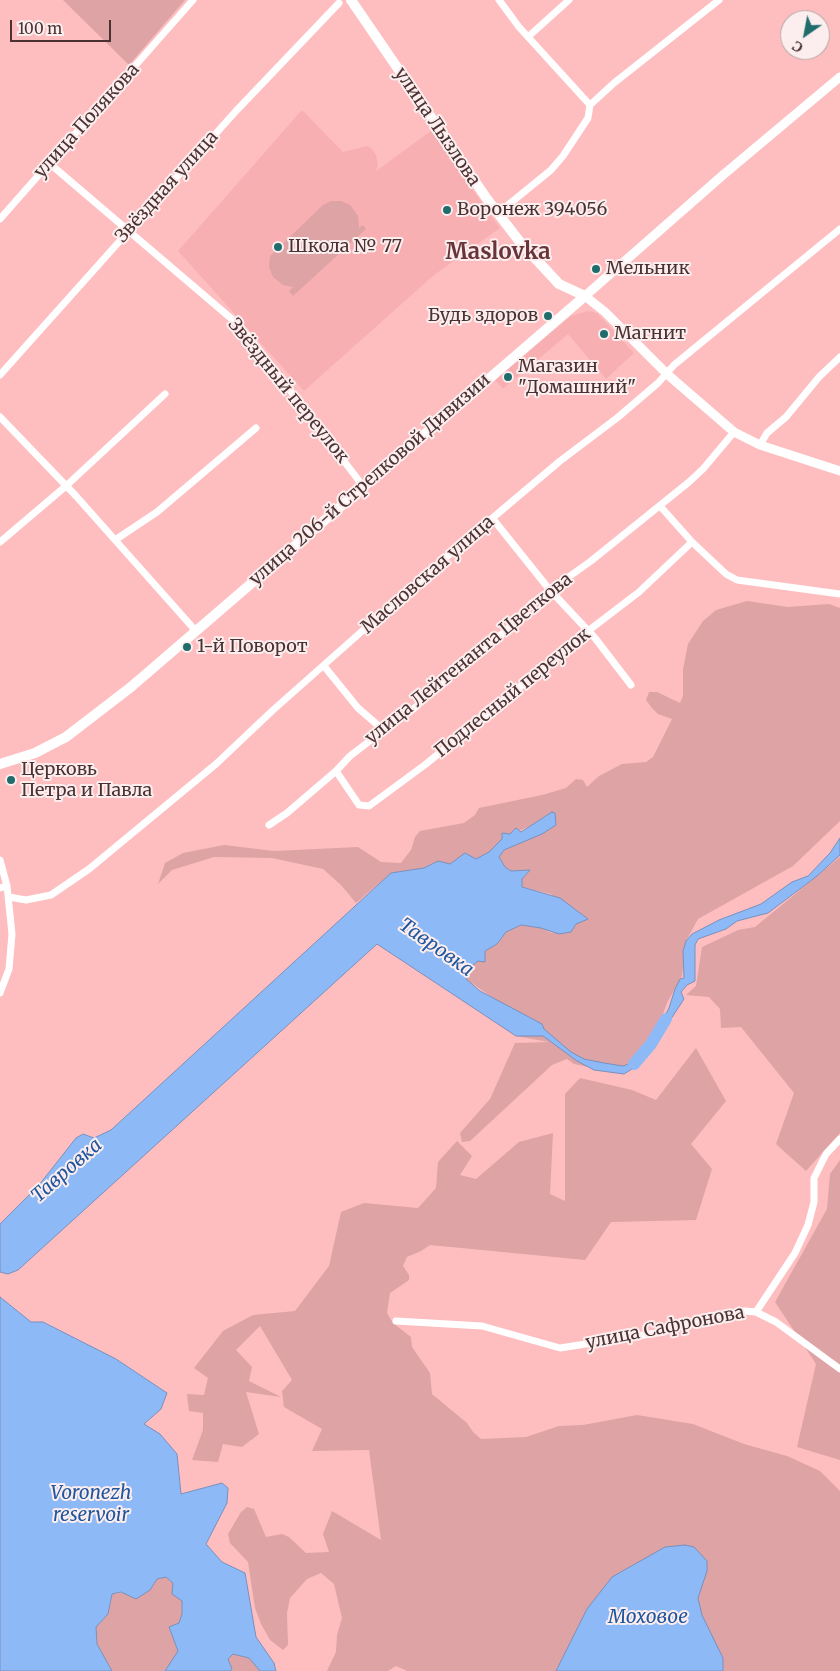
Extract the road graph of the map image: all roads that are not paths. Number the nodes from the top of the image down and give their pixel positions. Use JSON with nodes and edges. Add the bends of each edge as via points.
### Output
{"nodes":[{"id":1,"x":193,"y":0,"type":"edge"},
{"id":2,"x":350,"y":0,"type":"edge"},
{"id":3,"x":499,"y":0,"type":"edge"},
{"id":4,"x":569,"y":0,"type":"edge"},
{"id":5,"x":718,"y":0,"type":"edge"},
{"id":6,"x":338,"y":2,"type":"edge"},
{"id":7,"x":530,"y":36,"type":"junction"},
{"id":8,"x":840,"y":77,"type":"edge"},
{"id":9,"x":590,"y":105,"type":"junction"},
{"id":10,"x":49,"y":163,"type":"junction"},
{"id":11,"x":498,"y":214,"type":"junction"},
{"id":12,"x":0,"y":219,"type":"edge"},
{"id":13,"x":840,"y":229,"type":"edge"},
{"id":14,"x":130,"y":230,"type":"junction"},
{"id":15,"x":584,"y":296,"type":"junction"},
{"id":16,"x":840,"y":357,"type":"edge"},
{"id":17,"x":666,"y":374,"type":"junction"},
{"id":18,"x":0,"y":375,"type":"edge"},
{"id":19,"x":165,"y":394,"type":"dead end"},
{"id":20,"x":0,"y":417,"type":"edge"},
{"id":21,"x":256,"y":428,"type":"dead end"},
{"id":22,"x":734,"y":432,"type":"junction"},
{"id":23,"x":760,"y":445,"type":"junction"},
{"id":24,"x":840,"y":471,"type":"edge"},
{"id":25,"x":66,"y":486,"type":"junction"},
{"id":26,"x":363,"y":486,"type":"junction"},
{"id":27,"x":660,"y":506,"type":"junction"},
{"id":28,"x":493,"y":519,"type":"junction"},
{"id":29,"x":115,"y":540,"type":"junction"},
{"id":30,"x":0,"y":542,"type":"edge"},
{"id":31,"x":692,"y":542,"type":"junction"},
{"id":32,"x":549,"y":589,"type":"junction"},
{"id":33,"x":840,"y":594,"type":"edge"},
{"id":34,"x":194,"y":630,"type":"junction"},
{"id":35,"x":588,"y":631,"type":"junction"},
{"id":36,"x":324,"y":666,"type":"junction"},
{"id":37,"x":631,"y":685,"type":"dead end"},
{"id":38,"x":380,"y":727,"type":"junction"},
{"id":39,"x":0,"y":764,"type":"edge"},
{"id":40,"x":336,"y":771,"type":"junction"},
{"id":41,"x":269,"y":825,"type":"dead end"},
{"id":42,"x":0,"y":860,"type":"edge"},
{"id":43,"x":4,"y":887,"type":"edge"},
{"id":44,"x":9,"y":897,"type":"junction"},
{"id":45,"x":0,"y":994,"type":"edge"},
{"id":46,"x":840,"y":1139,"type":"edge"},
{"id":47,"x":756,"y":1312,"type":"junction"},
{"id":48,"x":396,"y":1321,"type":"dead end"},
{"id":49,"x":840,"y":1369,"type":"edge"}],
"edges":[{"from":1,"to":10,"type":"street","name":"улица Полякова"},
{"from":2,"to":6,"type":"street"},
{"from":2,"to":11,"type":"main road","name":"улица Лызлова"},
{"from":3,"to":7,"type":"street"},
{"from":4,"to":7,"type":"street"},
{"from":5,"to":9,"type":"street"},
{"from":6,"to":14,"type":"street","name":"Звёздная улица"},
{"from":7,"to":9,"type":"street"},
{"from":8,"to":15,"type":"street","name":"улица 206-й Стрелковой Дивизии"},
{"from":9,"to":11,"type":"street","via":[[588,118],[563,156]]},
{"from":10,"to":12,"type":"street","name":"улица Полякова"},
{"from":10,"to":14,"type":"street","name":"Звёздный переулок"},
{"from":11,"to":15,"type":"main road","name":"улица Лызлова","via":[[545,272],[568,290]]},
{"from":13,"to":17,"type":"street","name":"Масловская улица"},
{"from":14,"to":18,"type":"street","name":"Звёздная улица"},
{"from":14,"to":26,"type":"street","name":"Звёздный переулок","via":[[211,299],[250,338]]},
{"from":15,"to":17,"type":"street","name":"улица Лызлова","via":[[605,312]]},
{"from":15,"to":26,"type":"main road","name":"улица 206-й Стрелковой Дивизии"},
{"from":16,"to":23,"type":"street","via":[[767,433]]},
{"from":17,"to":22,"type":"street","name":"улица Лызлова"},
{"from":17,"to":28,"type":"street","name":"Масловская улица"},
{"from":19,"to":25,"type":"street"},
{"from":20,"to":25,"type":"street"},
{"from":21,"to":29,"type":"street","via":[[157,512]]},
{"from":22,"to":23,"type":"street","name":"улица Лызлова"},
{"from":22,"to":27,"type":"street","name":"улица Лейтенанта Цветкова","via":[[704,468]]},
{"from":23,"to":24,"type":"street","name":"улица Лызлова"},
{"from":25,"to":29,"type":"street"},
{"from":25,"to":30,"type":"street"},
{"from":26,"to":34,"type":"main road","name":"улица 206-й Стрелковой Дивизии"},
{"from":27,"to":31,"type":"street"},
{"from":27,"to":32,"type":"street","name":"улица Лейтенанта Цветкова","via":[[591,561]]},
{"from":28,"to":32,"type":"street"},
{"from":28,"to":36,"type":"street","name":"Масловская улица"},
{"from":29,"to":34,"type":"street"},
{"from":31,"to":33,"type":"street","via":[[726,574],[737,580]]},
{"from":31,"to":35,"type":"street","name":"Подлесный переулок","via":[[639,592]]},
{"from":32,"to":35,"type":"street"},
{"from":32,"to":38,"type":"street","name":"улица Лейтенанта Цветкова","via":[[507,630],[417,706],[402,718]]},
{"from":34,"to":39,"type":"main road","name":"улица 206-й Стрелковой Дивизии","via":[[131,687],[66,737],[35,753]]},
{"from":35,"to":37,"type":"street"},
{"from":35,"to":40,"type":"street","name":"Подлесный переулок","via":[[426,764],[369,806],[359,805]]},
{"from":36,"to":38,"type":"street","via":[[358,708]]},
{"from":36,"to":44,"type":"street","name":"Масловская улица","via":[[216,764],[68,885],[51,894],[26,900]]},
{"from":38,"to":40,"type":"street","name":"улица Лейтенанта Цветкова"},
{"from":40,"to":41,"type":"street","name":"улица Лейтенанта Цветкова"},
{"from":42,"to":43,"type":"street"},
{"from":43,"to":44,"type":"street"},
{"from":44,"to":45,"type":"street","via":[[12,927],[10,960]]},
{"from":46,"to":47,"type":"street","via":[[826,1154],[814,1178],[814,1202],[795,1253]]},
{"from":47,"to":48,"type":"street","name":"улица Сафронова","via":[[704,1317],[663,1332],[560,1348],[482,1326]]},
{"from":47,"to":49,"type":"street","via":[[776,1322]]}]}
